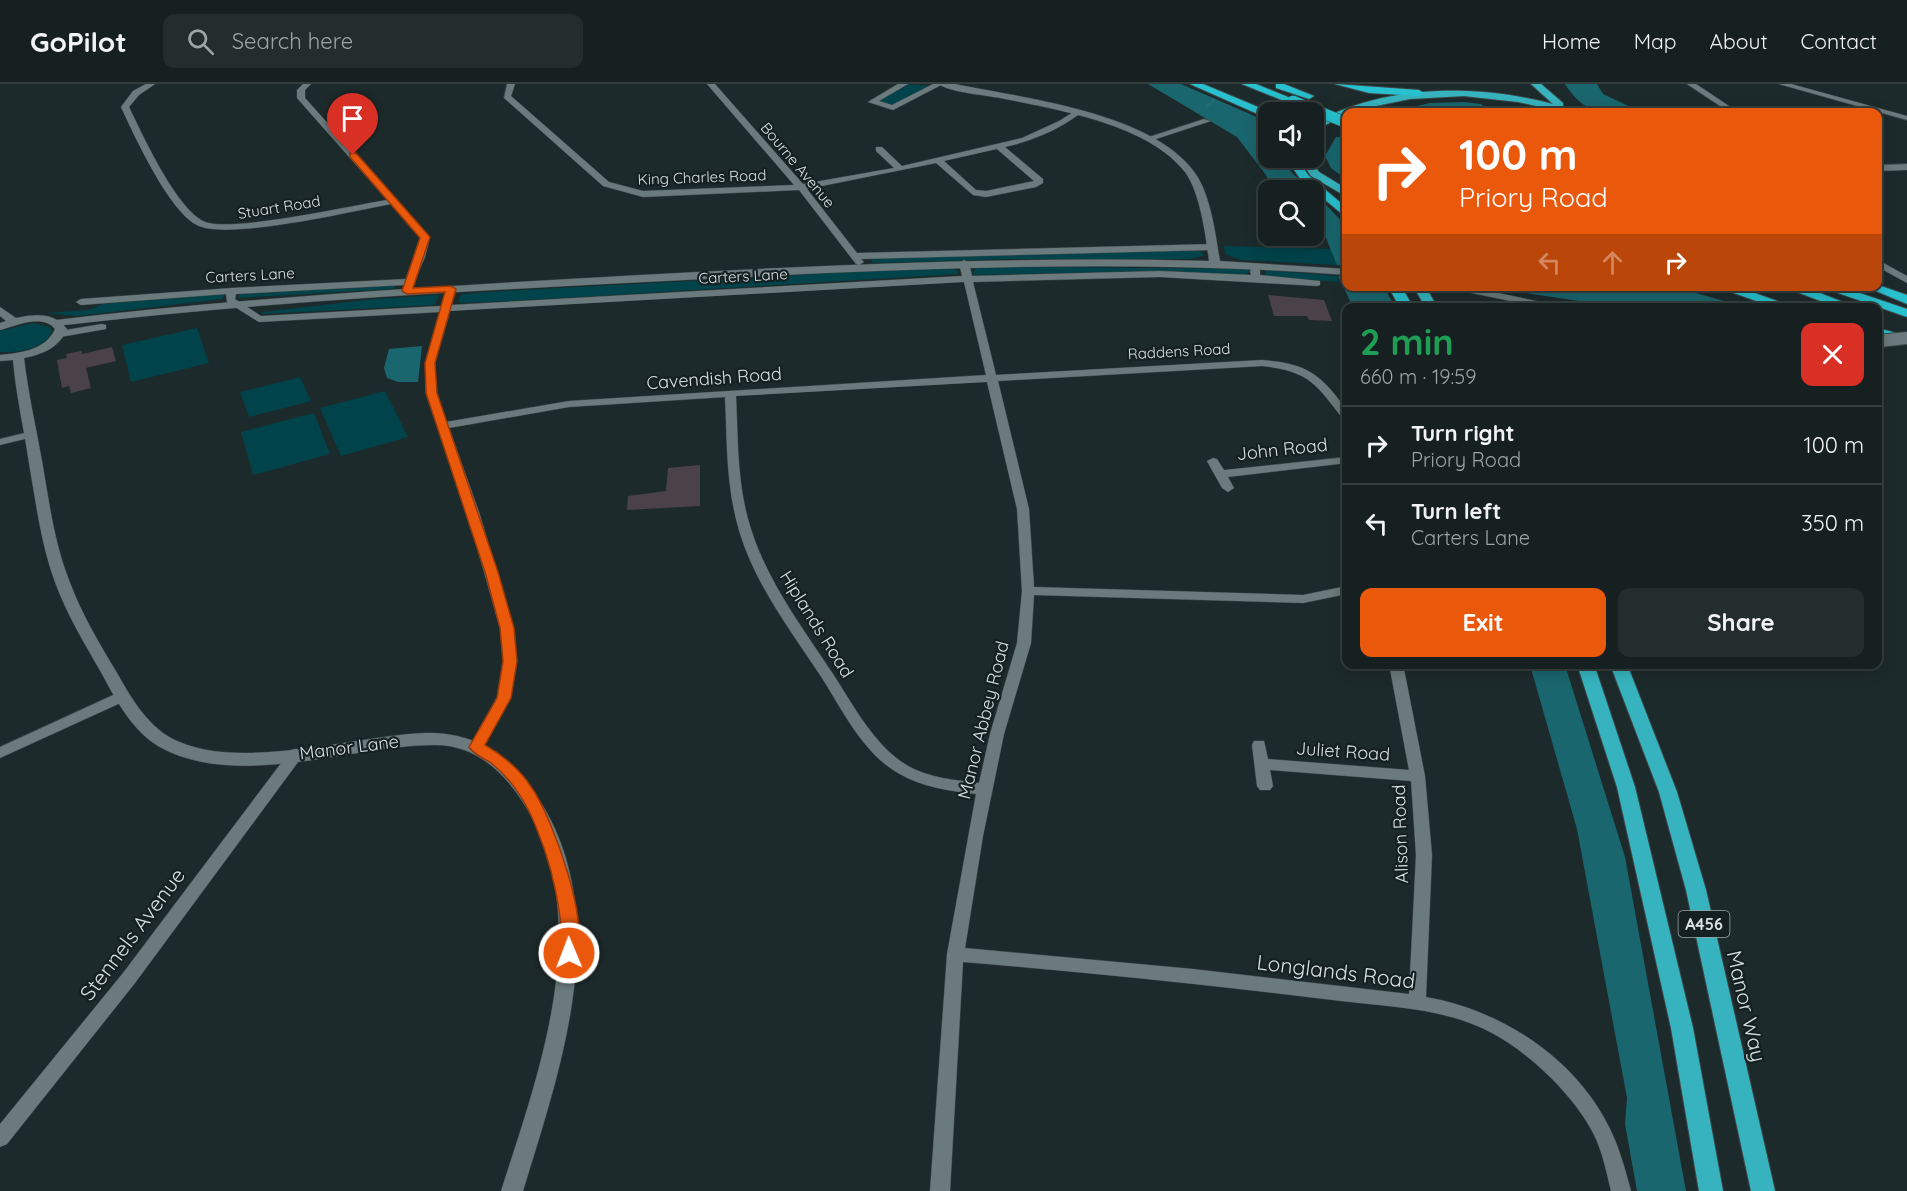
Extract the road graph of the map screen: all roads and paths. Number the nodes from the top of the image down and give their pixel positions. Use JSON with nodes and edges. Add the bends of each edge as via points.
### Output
{"nodes":[{"id":1,"x":151,"y":84,"type":"edge"},
{"id":2,"x":307,"y":84,"type":"edge"},
{"id":3,"x":511,"y":84,"type":"edge"},
{"id":4,"x":711,"y":84,"type":"edge"},
{"id":5,"x":904,"y":84,"type":"edge"},
{"id":6,"x":941,"y":84,"type":"edge"},
{"id":7,"x":1195,"y":84,"type":"edge"},
{"id":8,"x":1247,"y":84,"type":"edge"},
{"id":9,"x":1276,"y":84,"type":"edge"},
{"id":10,"x":1340,"y":84,"type":"edge"},
{"id":11,"x":1487,"y":84,"type":"edge"},
{"id":12,"x":1536,"y":84,"type":"edge"},
{"id":13,"x":1691,"y":84,"type":"edge"},
{"id":14,"x":1783,"y":84,"type":"edge"},
{"id":15,"x":1444,"y":92,"type":"junction"},
{"id":16,"x":1419,"y":93,"type":"junction"},
{"id":17,"x":1361,"y":108,"type":"edge"},
{"id":18,"x":1555,"y":108,"type":"edge"},
{"id":19,"x":1566,"y":108,"type":"edge"},
{"id":20,"x":1728,"y":108,"type":"edge"},
{"id":21,"x":1854,"y":108,"type":"edge"},
{"id":22,"x":1342,"y":109,"type":"edge"},
{"id":23,"x":1258,"y":111,"type":"edge"},
{"id":24,"x":1075,"y":113,"type":"junction"},
{"id":25,"x":1882,"y":113,"type":"edge"},
{"id":26,"x":1342,"y":116,"type":"edge"},
{"id":27,"x":1907,"y":118,"type":"edge"},
{"id":28,"x":1207,"y":121,"type":"dead end"},
{"id":29,"x":1342,"y":121,"type":"edge"},
{"id":30,"x":1324,"y":123,"type":"edge"},
{"id":31,"x":1150,"y":138,"type":"junction"},
{"id":32,"x":1001,"y":148,"type":"junction"},
{"id":33,"x":879,"y":149,"type":"dead end"},
{"id":34,"x":1896,"y":158,"type":"dead end"},
{"id":35,"x":939,"y":161,"type":"junction"},
{"id":36,"x":1907,"y":165,"type":"edge"},
{"id":37,"x":1298,"y":168,"type":"edge"},
{"id":38,"x":1311,"y":168,"type":"edge"},
{"id":39,"x":1882,"y":168,"type":"edge"},
{"id":40,"x":900,"y":169,"type":"junction"},
{"id":41,"x":801,"y":187,"type":"junction"},
{"id":42,"x":1342,"y":192,"type":"edge"},
{"id":43,"x":394,"y":201,"type":"junction"},
{"id":44,"x":1342,"y":210,"type":"edge"},
{"id":45,"x":1213,"y":247,"type":"junction"},
{"id":46,"x":855,"y":256,"type":"junction"},
{"id":47,"x":964,"y":263,"type":"junction"},
{"id":48,"x":1215,"y":263,"type":"junction"},
{"id":49,"x":1255,"y":264,"type":"junction"},
{"id":50,"x":1882,"y":265,"type":"edge"},
{"id":51,"x":861,"y":267,"type":"junction"},
{"id":52,"x":1342,"y":271,"type":"edge"},
{"id":53,"x":1256,"y":278,"type":"junction"},
{"id":54,"x":966,"y":279,"type":"junction"},
{"id":55,"x":1907,"y":280,"type":"edge"},
{"id":56,"x":1317,"y":283,"type":"dead end"},
{"id":57,"x":409,"y":286,"type":"junction"},
{"id":58,"x":451,"y":289,"type":"junction"},
{"id":59,"x":232,"y":291,"type":"junction"},
{"id":60,"x":1471,"y":291,"type":"edge"},
{"id":61,"x":1736,"y":291,"type":"edge"},
{"id":62,"x":1802,"y":291,"type":"edge"},
{"id":63,"x":1839,"y":291,"type":"edge"},
{"id":64,"x":1882,"y":291,"type":"edge"},
{"id":65,"x":1907,"y":300,"type":"edge"},
{"id":66,"x":1537,"y":303,"type":"edge"},
{"id":67,"x":1775,"y":303,"type":"edge"},
{"id":68,"x":1837,"y":303,"type":"edge"},
{"id":69,"x":1876,"y":303,"type":"edge"},
{"id":70,"x":86,"y":304,"type":"dead end"},
{"id":71,"x":1882,"y":305,"type":"edge"},
{"id":72,"x":233,"y":306,"type":"junction"},
{"id":73,"x":444,"y":308,"type":"junction"},
{"id":74,"x":0,"y":310,"type":"edge"},
{"id":75,"x":1907,"y":313,"type":"edge"},
{"id":76,"x":1882,"y":317,"type":"edge"},
{"id":77,"x":14,"y":322,"type":"junction"},
{"id":78,"x":1907,"y":325,"type":"edge"},
{"id":79,"x":0,"y":327,"type":"edge"},
{"id":80,"x":58,"y":328,"type":"junction"},
{"id":81,"x":1882,"y":338,"type":"edge"},
{"id":82,"x":1907,"y":339,"type":"edge"},
{"id":83,"x":18,"y":356,"type":"junction"},
{"id":84,"x":0,"y":358,"type":"edge"},
{"id":85,"x":991,"y":378,"type":"junction"},
{"id":86,"x":730,"y":393,"type":"junction"},
{"id":87,"x":1342,"y":411,"type":"edge"},
{"id":88,"x":441,"y":426,"type":"junction"},
{"id":89,"x":29,"y":435,"type":"junction"},
{"id":90,"x":0,"y":442,"type":"edge"},
{"id":91,"x":1213,"y":461,"type":"dead end"},
{"id":92,"x":1342,"y":461,"type":"edge"},
{"id":93,"x":1221,"y":474,"type":"junction"},
{"id":94,"x":1228,"y":488,"type":"dead end"},
{"id":95,"x":1028,"y":591,"type":"junction"},
{"id":96,"x":1342,"y":591,"type":"edge"},
{"id":97,"x":1397,"y":669,"type":"edge"},
{"id":98,"x":1587,"y":669,"type":"edge"},
{"id":99,"x":1619,"y":669,"type":"edge"},
{"id":100,"x":122,"y":696,"type":"junction"},
{"id":101,"x":1259,"y":745,"type":"dead end"},
{"id":102,"x":476,"y":747,"type":"junction"},
{"id":103,"x":0,"y":753,"type":"edge"},
{"id":104,"x":296,"y":754,"type":"junction"},
{"id":105,"x":1264,"y":765,"type":"junction"},
{"id":106,"x":1418,"y":776,"type":"junction"},
{"id":107,"x":1265,"y":786,"type":"dead end"},
{"id":108,"x":986,"y":790,"type":"junction"},
{"id":109,"x":955,"y":954,"type":"junction"},
{"id":110,"x":1417,"y":1004,"type":"junction"},
{"id":111,"x":0,"y":1138,"type":"edge"},
{"id":112,"x":512,"y":1191,"type":"edge"},
{"id":113,"x":940,"y":1191,"type":"edge"},
{"id":114,"x":1621,"y":1191,"type":"edge"},
{"id":115,"x":1711,"y":1191,"type":"edge"},
{"id":116,"x":1763,"y":1191,"type":"edge"}],
"edges":[{"from":1,"to":43,"type":"street","name":"Stuart Road","via":[[136,93],[125,107],[172,191],[189,217],[200,224],[245,227]]},
{"from":2,"to":43,"type":"street","via":[[301,90],[301,98]]},
{"from":3,"to":41,"type":"street","name":"King Charles Road","via":[[507,96],[615,188],[654,194]]},
{"from":4,"to":41,"type":"street","name":"Bourne Avenue"},
{"from":5,"to":6,"type":"street","via":[[872,102],[893,108]]},
{"from":6,"to":24,"type":"street"},
{"from":7,"to":23,"type":"highway"},
{"from":8,"to":29,"type":"highway","bridge":true},
{"from":9,"to":22,"type":"highway"},
{"from":10,"to":16,"type":"highway"},
{"from":11,"to":15,"type":"highway"},
{"from":12,"to":19,"type":"highway"},
{"from":13,"to":20,"type":"street"},
{"from":14,"to":21,"type":"street"},
{"from":15,"to":16,"type":"highway"},
{"from":15,"to":18,"type":"highway","via":[[1500,96]]},
{"from":16,"to":17,"type":"highway"},
{"from":24,"to":31,"type":"street"},
{"from":24,"to":32,"type":"street","via":[[1044,133]]},
{"from":25,"to":27,"type":"street"},
{"from":26,"to":30,"type":"highway"},
{"from":28,"to":31,"type":"street"},
{"from":31,"to":45,"type":"street","via":[[1173,153],[1189,171]]},
{"from":32,"to":35,"type":"street"},
{"from":32,"to":35,"type":"street","via":[[1040,181],[979,194],[969,190]]},
{"from":33,"to":40,"type":"street"},
{"from":34,"to":36,"type":"street"},
{"from":35,"to":40,"type":"street"},
{"from":36,"to":39,"type":"street"},
{"from":37,"to":44,"type":"highway"},
{"from":38,"to":42,"type":"highway"},
{"from":40,"to":41,"type":"street"},
{"from":41,"to":46,"type":"street","name":"Bourne Avenue"},
{"from":43,"to":57,"type":"street","via":[[425,237]]},
{"from":45,"to":46,"type":"street"},
{"from":45,"to":48,"type":"street"},
{"from":46,"to":51,"type":"street","name":"Bourne Avenue"},
{"from":47,"to":48,"type":"street","name":"Carters Lane"},
{"from":47,"to":51,"type":"street","name":"Carters Lane"},
{"from":47,"to":54,"type":"street","name":"Manor Abbey Road"},
{"from":48,"to":49,"type":"street","name":"Carters Lane"},
{"from":49,"to":52,"type":"street","name":"Carters Lane"},
{"from":49,"to":53,"type":"street"},
{"from":50,"to":55,"type":"street"},
{"from":51,"to":58,"type":"street","name":"Carters Lane"},
{"from":53,"to":54,"type":"street","name":"Carters Lane","via":[[1160,274]]},
{"from":53,"to":56,"type":"street","name":"Carters Lane"},
{"from":54,"to":73,"type":"street","name":"Carters Lane"},
{"from":54,"to":85,"type":"street","name":"Manor Abbey Road"},
{"from":57,"to":58,"type":"street","name":"Carters Lane"},
{"from":57,"to":59,"type":"street","name":"Carters Lane"},
{"from":57,"to":72,"type":"street","name":"Carters Lane"},
{"from":58,"to":73,"type":"street"},
{"from":59,"to":70,"type":"street","name":"Carters Lane"},
{"from":59,"to":72,"type":"street"},
{"from":60,"to":66,"type":"street"},
{"from":61,"to":67,"type":"highway"},
{"from":62,"to":68,"type":"highway"},
{"from":63,"to":69,"type":"highway"},
{"from":64,"to":65,"type":"highway"},
{"from":71,"to":75,"type":"highway"},
{"from":72,"to":73,"type":"street","name":"Carters Lane","via":[[259,319]]},
{"from":72,"to":80,"type":"street","name":"Carters Lane"},
{"from":73,"to":88,"type":"street","via":[[430,363],[431,393]]},
{"from":74,"to":77,"type":"street"},
{"from":76,"to":78,"type":"highway"},
{"from":77,"to":79,"type":"street"},
{"from":77,"to":80,"type":"street","via":[[39,319]]},
{"from":80,"to":83,"type":"street","via":[[45,347]]},
{"from":81,"to":82,"type":"highway"},
{"from":83,"to":84,"type":"street"},
{"from":83,"to":89,"type":"street","name":"Manor Lane"},
{"from":85,"to":86,"type":"street","name":"Cavendish Road"},
{"from":85,"to":87,"type":"street","name":"Raddens Road","via":[[1208,365],[1280,365],[1310,373]]},
{"from":85,"to":95,"type":"street","name":"Manor Abbey Road","via":[[1023,509]]},
{"from":86,"to":88,"type":"street","name":"Cavendish Road","via":[[569,404]]},
{"from":86,"to":108,"type":"street","name":"Hiplands Road","via":[[737,495],[747,536],[780,604],[866,735],[891,760],[905,770],[941,782]]},
{"from":88,"to":102,"type":"street","via":[[492,572],[507,628],[510,661],[504,698]]},
{"from":89,"to":90,"type":"street"},
{"from":89,"to":100,"type":"street","name":"Manor Lane","via":[[40,501],[58,569],[82,626]]},
{"from":91,"to":93,"type":"street","name":"John Road"},
{"from":92,"to":93,"type":"street","name":"John Road"},
{"from":93,"to":94,"type":"street","name":"John Road"},
{"from":95,"to":96,"type":"street","via":[[1303,599]]},
{"from":95,"to":108,"type":"street","name":"Manor Abbey Road","via":[[1024,643],[997,734]]},
{"from":97,"to":106,"type":"street","name":"Alison Road"},
{"from":98,"to":115,"type":"highway","number":"A456","via":[[1626,786],[1682,1028]]},
{"from":99,"to":116,"type":"highway","name":"Manor Way","number":"A456","via":[[1668,792],[1696,890]]},
{"from":100,"to":103,"type":"street"},
{"from":100,"to":104,"type":"street","name":"Manor Lane","via":[[153,734],[196,756]]},
{"from":101,"to":105,"type":"street"},
{"from":102,"to":104,"type":"street","name":"Manor Lane","via":[[452,740],[410,740]]},
{"from":102,"to":112,"type":"street","name":"Manor Lane","via":[[495,758],[527,792],[558,864],[569,920],[569,953],[557,1031]]},
{"from":104,"to":111,"type":"street","name":"Stennels Avenue","via":[[129,978]]},
{"from":105,"to":106,"type":"street","name":"Juliet Road"},
{"from":105,"to":107,"type":"street"},
{"from":106,"to":110,"type":"street","name":"Alison Road","via":[[1424,855]]},
{"from":108,"to":109,"type":"street","name":"Manor Abbey Road"},
{"from":109,"to":110,"type":"street","name":"Longlands Road","via":[[1102,965]]},
{"from":109,"to":113,"type":"street","name":"Manor Abbey Road"},
{"from":110,"to":114,"type":"street","name":"Longlands Road","via":[[1450,1010],[1499,1028],[1548,1065],[1601,1131]]}]}
